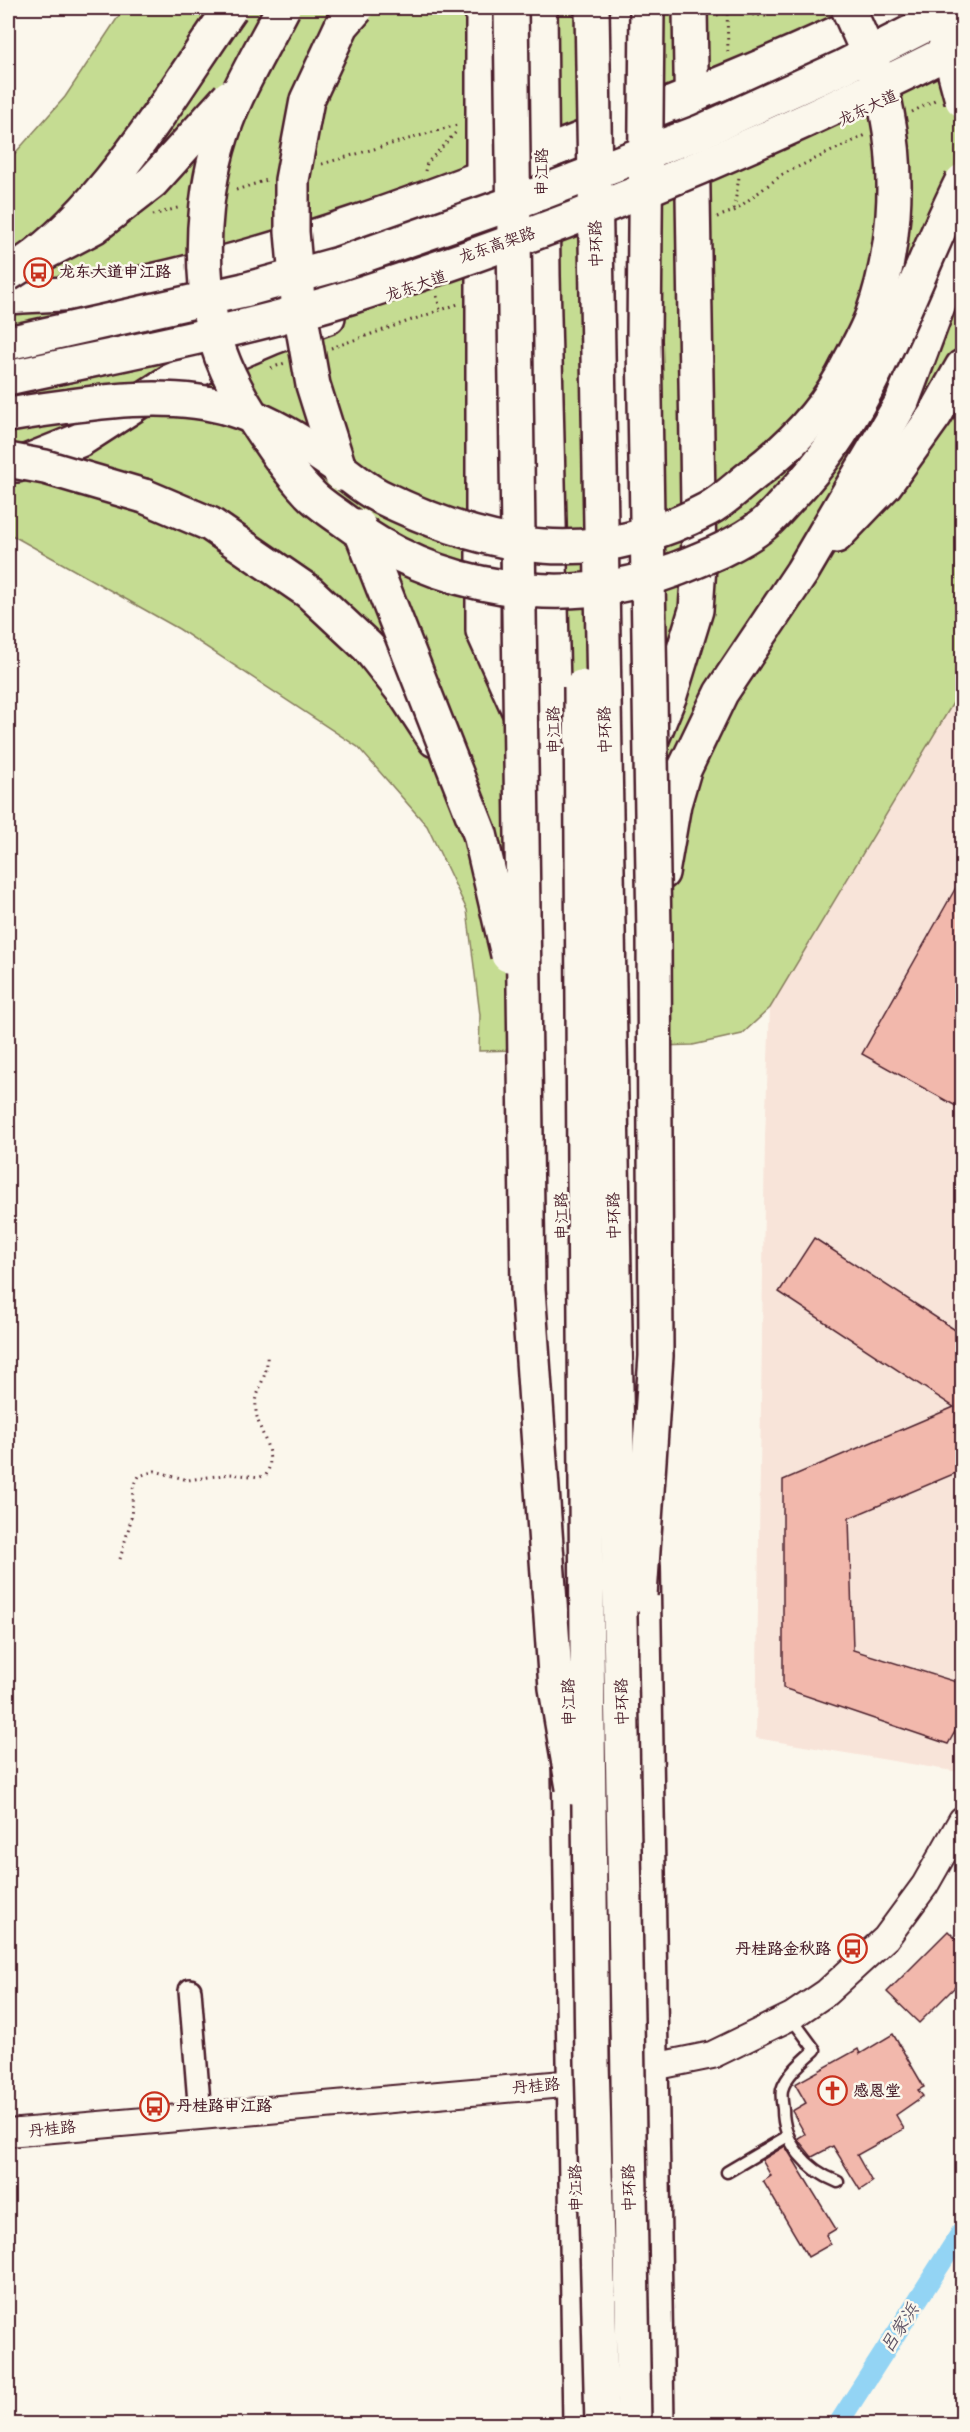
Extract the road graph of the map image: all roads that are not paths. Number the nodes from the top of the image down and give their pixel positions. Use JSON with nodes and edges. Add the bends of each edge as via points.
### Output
{"nodes":[{"id":1,"x":231,"y":8,"type":"edge"},
{"id":2,"x":283,"y":8,"type":"edge"},
{"id":3,"x":307,"y":8,"type":"edge"},
{"id":4,"x":357,"y":8,"type":"edge"},
{"id":5,"x":483,"y":8,"type":"edge"},
{"id":6,"x":511,"y":8,"type":"edge"},
{"id":7,"x":540,"y":8,"type":"edge"},
{"id":8,"x":571,"y":8,"type":"edge"},
{"id":9,"x":592,"y":8,"type":"edge"},
{"id":10,"x":621,"y":8,"type":"edge"},
{"id":11,"x":647,"y":8,"type":"edge"},
{"id":12,"x":848,"y":8,"type":"edge"},
{"id":13,"x":890,"y":8,"type":"edge"},
{"id":14,"x":934,"y":8,"type":"edge"},
{"id":15,"x":959,"y":8,"type":"edge"},
{"id":16,"x":690,"y":15,"type":"edge"},
{"id":17,"x":963,"y":45,"type":"edge"},
{"id":18,"x":963,"y":60,"type":"edge"},
{"id":19,"x":692,"y":96,"type":"junction"},
{"id":20,"x":963,"y":100,"type":"edge"},
{"id":21,"x":621,"y":124,"type":"junction"},
{"id":22,"x":542,"y":154,"type":"junction"},
{"id":23,"x":481,"y":178,"type":"junction"},
{"id":24,"x":963,"y":181,"type":"edge"},
{"id":25,"x":693,"y":184,"type":"junction"},
{"id":26,"x":963,"y":204,"type":"edge"},
{"id":27,"x":620,"y":211,"type":"junction"},
{"id":28,"x":543,"y":239,"type":"junction"},
{"id":29,"x":482,"y":262,"type":"junction"},
{"id":30,"x":20,"y":267,"type":"edge"},
{"id":31,"x":8,"y":297,"type":"edge"},
{"id":32,"x":8,"y":343,"type":"edge"},
{"id":33,"x":963,"y":368,"type":"edge"},
{"id":34,"x":8,"y":378,"type":"edge"},
{"id":35,"x":8,"y":415,"type":"edge"},
{"id":36,"x":8,"y":460,"type":"edge"},
{"id":37,"x":8,"y":465,"type":"edge"},
{"id":38,"x":801,"y":572,"type":"junction"},
{"id":39,"x":460,"y":780,"type":"junction"},
{"id":40,"x":631,"y":790,"type":"junction"},
{"id":41,"x":557,"y":852,"type":"junction"},
{"id":42,"x":654,"y":934,"type":"junction"},
{"id":43,"x":523,"y":1050,"type":"junction"},
{"id":44,"x":624,"y":1790,"type":"junction"},
{"id":45,"x":963,"y":1820,"type":"edge"},
{"id":46,"x":963,"y":1841,"type":"edge"},
{"id":47,"x":590,"y":1881,"type":"junction"},
{"id":48,"x":190,"y":1990,"type":"dead end"},
{"id":49,"x":798,"y":2026,"type":"junction"},
{"id":50,"x":651,"y":2074,"type":"junction"},
{"id":51,"x":580,"y":2080,"type":"junction"},
{"id":52,"x":200,"y":2115,"type":"junction"},
{"id":53,"x":8,"y":2133,"type":"edge"},
{"id":54,"x":788,"y":2136,"type":"junction"},
{"id":55,"x":8,"y":2146,"type":"edge"},
{"id":56,"x":727,"y":2172,"type":"dead end"},
{"id":57,"x":838,"y":2182,"type":"dead end"},
{"id":58,"x":580,"y":2424,"type":"edge"},
{"id":59,"x":602,"y":2424,"type":"edge"},
{"id":60,"x":634,"y":2424,"type":"edge"},
{"id":61,"x":657,"y":2424,"type":"edge"}],
"edges":[{"from":1,"to":30,"type":"main road","bridge":true,"via":[[128,156],[84,210]]},
{"from":2,"to":24,"type":"main road","bridge":true,"via":[[235,98],[214,161],[206,218],[206,282],[212,324],[238,395],[275,451],[311,495],[366,538],[443,574],[499,587],[560,592],[642,582],[710,556],[763,525],[815,470],[860,405],[933,238]]},
{"from":3,"to":30,"type":"main road","bridge":true,"via":[[152,182],[94,227]]},
{"from":4,"to":39,"type":"main road","bridge":true,"via":[[342,25],[307,100],[292,180],[298,300],[313,385],[348,495]]},
{"from":5,"to":23,"type":"main road"},
{"from":6,"to":43,"type":"main road","bridge":true},
{"from":7,"to":22,"type":"main road","name":"申江路"},
{"from":8,"to":47,"type":"main road","name":"中环路","bridge":true,"via":[[580,396]]},
{"from":9,"to":44,"type":"main road","name":"中环路","bridge":true},
{"from":10,"to":21,"type":"main road"},
{"from":11,"to":42,"type":"main road","bridge":true,"via":[[644,340]]},
{"from":12,"to":35,"type":"main road","bridge":true,"via":[[874,67],[887,112],[895,188],[887,259],[872,316],[842,378],[809,424],[765,466],[710,508],[645,537],[578,549],[504,543],[441,524],[375,494],[302,441],[230,408],[191,400],[143,400]]},
{"from":13,"to":19,"type":"main road"},
{"from":14,"to":20,"type":"main road","bridge":true},
{"from":15,"to":32,"type":"main road","bridge":true,"via":[[700,132],[538,194],[339,264],[244,290]]},
{"from":16,"to":19,"type":"main road"},
{"from":17,"to":34,"type":"main road","name":"龙东高架路","bridge":true,"via":[[714,164],[550,227],[360,293],[252,323]]},
{"from":18,"to":25,"type":"main road","name":"龙东大道","via":[[874,106]]},
{"from":19,"to":21,"type":"main road"},
{"from":19,"to":25,"type":"main road"},
{"from":21,"to":22,"type":"main road"},
{"from":21,"to":27,"type":"main road"},
{"from":22,"to":23,"type":"main road"},
{"from":22,"to":28,"type":"main road","name":"申江路"},
{"from":23,"to":29,"type":"main road"},
{"from":23,"to":31,"type":"main road","via":[[366,222],[127,287]]},
{"from":25,"to":27,"type":"main road","name":"龙东大道"},
{"from":25,"to":40,"type":"main road","via":[[699,566],[696,610],[670,695]]},
{"from":26,"to":38,"type":"main road","via":[[948,279],[902,402]]},
{"from":27,"to":28,"type":"main road","name":"龙东大道"},
{"from":27,"to":40,"type":"main road"},
{"from":28,"to":29,"type":"main road","name":"龙东大道"},
{"from":28,"to":41,"type":"main road","name":"申江路"},
{"from":29,"to":37,"type":"main road","name":"龙东大道","via":[[437,295],[271,338],[171,381],[80,440],[18,465]]},
{"from":29,"to":41,"type":"main road","via":[[483,631],[541,762],[550,790]]},
{"from":33,"to":38,"type":"main road","via":[[936,415],[885,485]]},
{"from":36,"to":39,"type":"main road","bridge":true,"via":[[144,496],[210,524],[263,558],[309,592],[368,647],[405,694]]},
{"from":38,"to":42,"type":"main road","bridge":true,"via":[[721,693],[684,770],[667,838]]},
{"from":39,"to":43,"type":"main road","bridge":true,"via":[[480,834],[494,892]]},
{"from":40,"to":50,"type":"main road"},
{"from":41,"to":51,"type":"main road","name":"申江路"},
{"from":42,"to":44,"type":"main road","bridge":true,"via":[[656,1356]]},
{"from":43,"to":47,"type":"main road","bridge":true,"via":[[528,1288],[556,1688]]},
{"from":44,"to":60,"type":"main road","name":"中环路","bridge":true},
{"from":45,"to":50,"type":"street","name":"丹桂路","via":[[907,1913],[886,1938],[826,1993],[792,2016],[725,2051]]},
{"from":46,"to":49,"type":"street","name":"丹桂路","via":[[935,1890],[894,1945],[833,2003]]},
{"from":47,"to":51,"type":"main road","name":"中环路","bridge":true},
{"from":48,"to":52,"type":"street"},
{"from":49,"to":50,"type":"street","name":"丹桂路","via":[[726,2062]]},
{"from":49,"to":54,"type":"lane","via":[[815,2050],[782,2089]]},
{"from":50,"to":51,"type":"street","name":"丹桂路"},
{"from":50,"to":61,"type":"main road"},
{"from":51,"to":52,"type":"street","name":"丹桂路"},
{"from":51,"to":55,"type":"street","name":"丹桂路"},
{"from":51,"to":58,"type":"main road","name":"申江路"},
{"from":51,"to":59,"type":"main road","name":"中环路","bridge":true},
{"from":52,"to":53,"type":"street","name":"丹桂路"},
{"from":54,"to":56,"type":"lane"},
{"from":54,"to":57,"type":"lane","via":[[803,2162]]}]}
